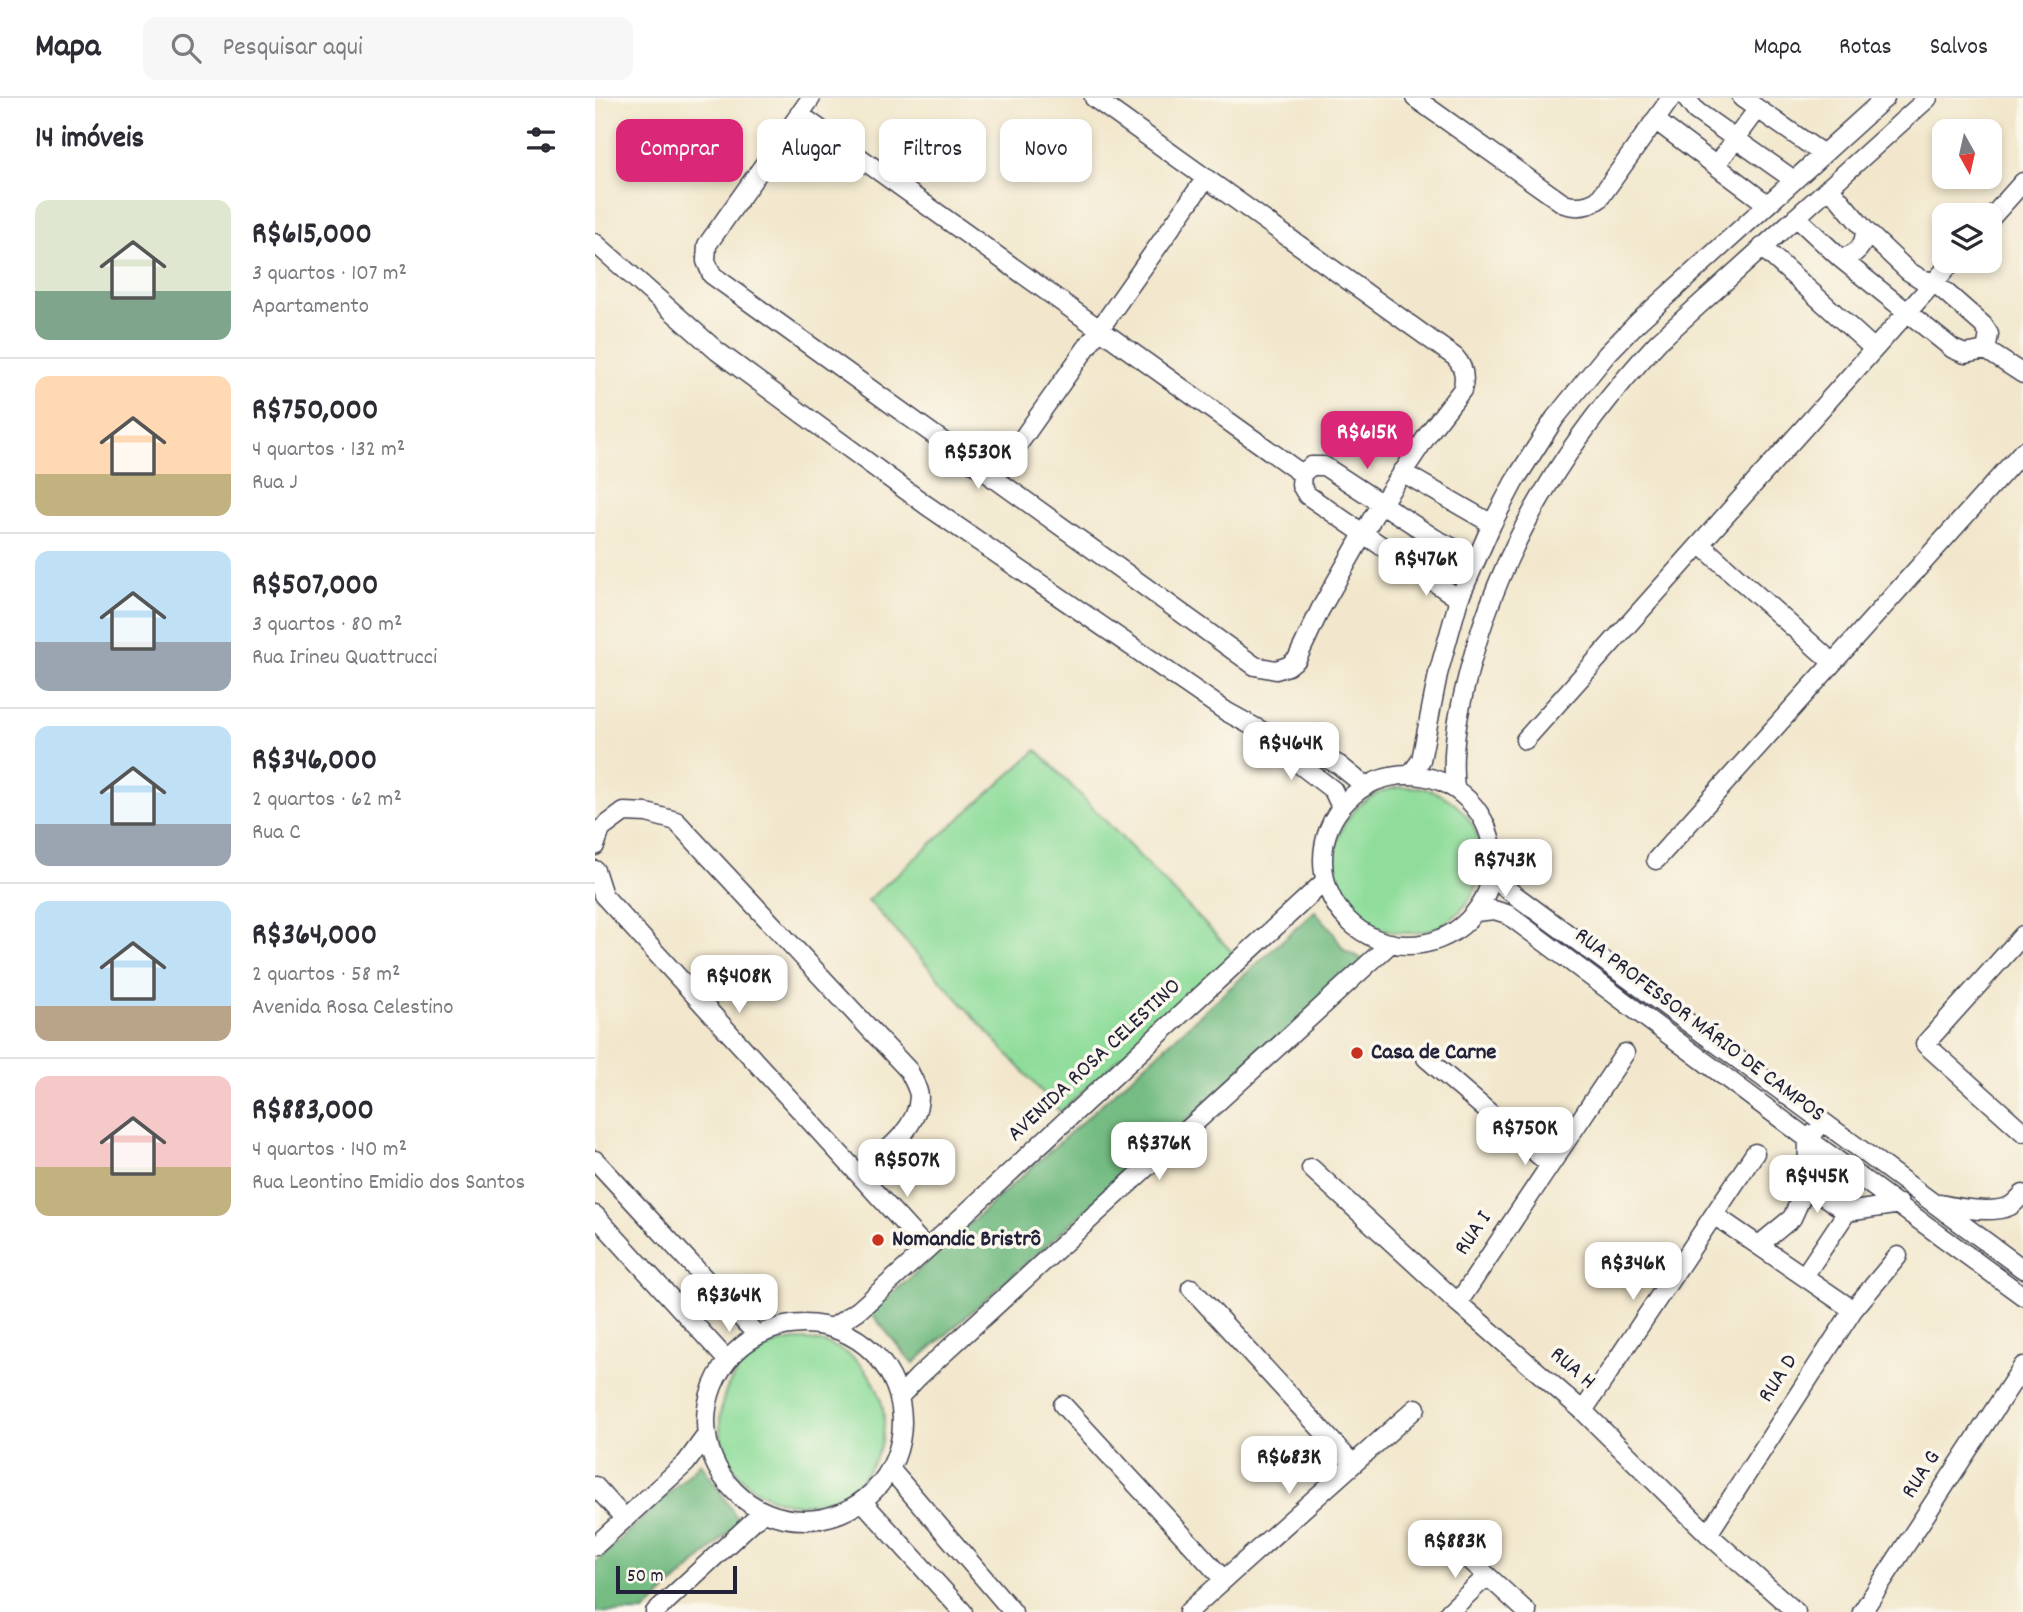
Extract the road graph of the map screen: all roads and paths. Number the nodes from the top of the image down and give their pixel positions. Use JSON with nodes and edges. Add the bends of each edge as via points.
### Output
{"nodes":[{"id":1,"x":810,"y":98,"type":"edge"},
{"id":2,"x":1094,"y":98,"type":"edge"},
{"id":3,"x":1415,"y":98,"type":"edge"},
{"id":4,"x":1671,"y":98,"type":"edge"},
{"id":5,"x":1686,"y":98,"type":"edge"},
{"id":6,"x":1742,"y":98,"type":"edge"},
{"id":7,"x":1885,"y":98,"type":"edge"},
{"id":8,"x":1900,"y":98,"type":"edge"},
{"id":9,"x":1928,"y":98,"type":"edge"},
{"id":10,"x":1757,"y":110,"type":"junction"},
{"id":11,"x":1913,"y":112,"type":"junction"},
{"id":12,"x":799,"y":114,"type":"junction"},
{"id":13,"x":1655,"y":120,"type":"junction"},
{"id":14,"x":1734,"y":138,"type":"junction"},
{"id":15,"x":1823,"y":154,"type":"junction"},
{"id":16,"x":1716,"y":165,"type":"junction"},
{"id":17,"x":1206,"y":178,"type":"junction"},
{"id":18,"x":1794,"y":180,"type":"junction"},
{"id":19,"x":2023,"y":182,"type":"edge"},
{"id":20,"x":1829,"y":187,"type":"junction"},
{"id":21,"x":1767,"y":204,"type":"junction"},
{"id":22,"x":2002,"y":206,"type":"edge"},
{"id":23,"x":1796,"y":217,"type":"junction"},
{"id":24,"x":1865,"y":230,"type":"junction"},
{"id":25,"x":595,"y":243,"type":"edge"},
{"id":26,"x":1762,"y":247,"type":"junction"},
{"id":27,"x":1840,"y":258,"type":"junction"},
{"id":28,"x":1942,"y":273,"type":"edge"},
{"id":29,"x":1934,"y":282,"type":"junction"},
{"id":30,"x":1670,"y":291,"type":"junction"},
{"id":31,"x":1690,"y":312,"type":"junction"},
{"id":32,"x":1907,"y":313,"type":"junction"},
{"id":33,"x":1100,"y":329,"type":"junction"},
{"id":34,"x":1874,"y":349,"type":"junction"},
{"id":35,"x":1986,"y":350,"type":"junction"},
{"id":36,"x":2023,"y":374,"type":"edge"},
{"id":37,"x":2023,"y":451,"type":"edge"},
{"id":38,"x":1402,"y":472,"type":"junction"},
{"id":39,"x":1302,"y":474,"type":"junction"},
{"id":40,"x":994,"y":479,"type":"junction"},
{"id":41,"x":1514,"y":482,"type":"junction"},
{"id":42,"x":1539,"y":496,"type":"junction"},
{"id":43,"x":1382,"y":503,"type":"junction"},
{"id":44,"x":1492,"y":524,"type":"junction"},
{"id":45,"x":1362,"y":534,"type":"junction"},
{"id":46,"x":1434,"y":538,"type":"junction"},
{"id":47,"x":1700,"y":544,"type":"junction"},
{"id":48,"x":1475,"y":559,"type":"junction"},
{"id":49,"x":1414,"y":566,"type":"junction"},
{"id":50,"x":1459,"y":599,"type":"junction"},
{"id":51,"x":1833,"y":663,"type":"junction"},
{"id":52,"x":1269,"y":735,"type":"junction"},
{"id":53,"x":1525,"y":740,"type":"dead end"},
{"id":54,"x":1410,"y":775,"type":"junction"},
{"id":55,"x":1365,"y":786,"type":"junction"},
{"id":56,"x":1455,"y":788,"type":"junction"},
{"id":57,"x":1341,"y":807,"type":"junction"},
{"id":58,"x":595,"y":846,"type":"edge"},
{"id":59,"x":1656,"y":860,"type":"dead end"},
{"id":60,"x":1493,"y":869,"type":"junction"},
{"id":61,"x":595,"y":870,"type":"edge"},
{"id":62,"x":1325,"y":881,"type":"junction"},
{"id":63,"x":1476,"y":912,"type":"junction"},
{"id":64,"x":2023,"y":935,"type":"edge"},
{"id":65,"x":1391,"y":943,"type":"junction"},
{"id":66,"x":1625,"y":1053,"type":"dead end"},
{"id":67,"x":1426,"y":1058,"type":"dead end"},
{"id":68,"x":1823,"y":1122,"type":"junction"},
{"id":69,"x":2023,"y":1132,"type":"edge"},
{"id":70,"x":1808,"y":1139,"type":"junction"},
{"id":71,"x":1755,"y":1153,"type":"dead end"},
{"id":72,"x":595,"y":1160,"type":"edge"},
{"id":73,"x":1550,"y":1165,"type":"junction"},
{"id":74,"x":1311,"y":1168,"type":"dead end"},
{"id":75,"x":859,"y":1174,"type":"junction"},
{"id":76,"x":1807,"y":1185,"type":"junction"},
{"id":77,"x":2023,"y":1194,"type":"edge"},
{"id":78,"x":1933,"y":1203,"type":"junction"},
{"id":79,"x":1900,"y":1204,"type":"junction"},
{"id":80,"x":1847,"y":1212,"type":"junction"},
{"id":81,"x":1714,"y":1215,"type":"junction"},
{"id":82,"x":595,"y":1216,"type":"edge"},
{"id":83,"x":1759,"y":1245,"type":"junction"},
{"id":84,"x":927,"y":1249,"type":"junction"},
{"id":85,"x":1898,"y":1256,"type":"dead end"},
{"id":86,"x":2023,"y":1269,"type":"edge"},
{"id":87,"x":1804,"y":1276,"type":"junction"},
{"id":88,"x":1191,"y":1288,"type":"dead end"},
{"id":89,"x":2023,"y":1296,"type":"edge"},
{"id":90,"x":1458,"y":1303,"type":"junction"},
{"id":91,"x":1853,"y":1310,"type":"junction"},
{"id":92,"x":832,"y":1328,"type":"junction"},
{"id":93,"x":757,"y":1335,"type":"junction"},
{"id":94,"x":727,"y":1360,"type":"junction"},
{"id":95,"x":2023,"y":1366,"type":"edge"},
{"id":96,"x":902,"y":1394,"type":"junction"},
{"id":97,"x":1063,"y":1405,"type":"dead end"},
{"id":98,"x":1416,"y":1408,"type":"dead end"},
{"id":99,"x":1583,"y":1412,"type":"junction"},
{"id":100,"x":705,"y":1437,"type":"junction"},
{"id":101,"x":1353,"y":1464,"type":"junction"},
{"id":102,"x":891,"y":1470,"type":"junction"},
{"id":103,"x":595,"y":1486,"type":"edge"},
{"id":104,"x":862,"y":1501,"type":"junction"},
{"id":105,"x":763,"y":1512,"type":"junction"},
{"id":106,"x":625,"y":1519,"type":"junction"},
{"id":107,"x":1708,"y":1534,"type":"junction"},
{"id":108,"x":1445,"y":1537,"type":"dead end"},
{"id":109,"x":595,"y":1546,"type":"edge"},
{"id":110,"x":1487,"y":1576,"type":"junction"},
{"id":111,"x":1224,"y":1580,"type":"junction"},
{"id":112,"x":655,"y":1612,"type":"edge"},
{"id":113,"x":963,"y":1612,"type":"edge"},
{"id":114,"x":1013,"y":1612,"type":"edge"},
{"id":115,"x":1188,"y":1612,"type":"edge"},
{"id":116,"x":1450,"y":1612,"type":"edge"},
{"id":117,"x":1527,"y":1612,"type":"edge"},
{"id":118,"x":1796,"y":1612,"type":"edge"},
{"id":119,"x":1863,"y":1612,"type":"edge"}],
"edges":[{"from":1,"to":12,"type":"street"},
{"from":2,"to":17,"type":"street"},
{"from":3,"to":13,"type":"street","via":[[1564,204],[1576,207],[1599,199]]},
{"from":4,"to":13,"type":"street"},
{"from":5,"to":14,"type":"street","via":[[1696,111]]},
{"from":6,"to":10,"type":"street"},
{"from":7,"to":15,"type":"street"},
{"from":8,"to":11,"type":"street"},
{"from":9,"to":11,"type":"street"},
{"from":10,"to":14,"type":"street"},
{"from":10,"to":15,"type":"street"},
{"from":11,"to":20,"type":"street"},
{"from":12,"to":33,"type":"street"},
{"from":12,"to":40,"type":"street","via":[[707,245],[708,268],[717,280]]},
{"from":13,"to":16,"type":"street"},
{"from":14,"to":16,"type":"street"},
{"from":14,"to":18,"type":"street"},
{"from":15,"to":18,"type":"street"},
{"from":16,"to":21,"type":"street"},
{"from":17,"to":33,"type":"street"},
{"from":17,"to":38,"type":"street","via":[[1459,362],[1464,373],[1462,390]]},
{"from":18,"to":21,"type":"street"},
{"from":19,"to":22,"type":"street"},
{"from":20,"to":23,"type":"street"},
{"from":20,"to":24,"type":"street"},
{"from":21,"to":30,"type":"street"},
{"from":23,"to":26,"type":"street"},
{"from":23,"to":27,"type":"street"},
{"from":24,"to":27,"type":"street","via":[[1860,249]]},
{"from":24,"to":29,"type":"street","via":[[1908,271]]},
{"from":25,"to":52,"type":"street","via":[[717,351],[915,497],[1227,712]]},
{"from":26,"to":31,"type":"street"},
{"from":26,"to":34,"type":"street"},
{"from":27,"to":32,"type":"street"},
{"from":28,"to":29,"type":"street"},
{"from":29,"to":32,"type":"street"},
{"from":29,"to":35,"type":"street","via":[[1986,329]]},
{"from":30,"to":31,"type":"street"},
{"from":30,"to":41,"type":"street","via":[[1578,388]]},
{"from":31,"to":42,"type":"street","via":[[1601,406]]},
{"from":32,"to":34,"type":"street"},
{"from":32,"to":35,"type":"street","via":[[1958,352]]},
{"from":33,"to":39,"type":"street"},
{"from":33,"to":40,"type":"street"},
{"from":34,"to":47,"type":"street"},
{"from":35,"to":36,"type":"street"},
{"from":37,"to":51,"type":"street"},
{"from":38,"to":43,"type":"street"},
{"from":38,"to":44,"type":"street"},
{"from":39,"to":43,"type":"street","via":[[1311,466],[1324,466]]},
{"from":39,"to":45,"type":"street","via":[[1301,485],[1307,495]]},
{"from":40,"to":45,"type":"street","via":[[1255,666],[1269,670],[1297,659]]},
{"from":41,"to":42,"type":"street"},
{"from":41,"to":44,"type":"street"},
{"from":42,"to":56,"type":"street","via":[[1504,567],[1477,640],[1458,722],[1452,764]]},
{"from":43,"to":45,"type":"street"},
{"from":43,"to":46,"type":"street"},
{"from":44,"to":48,"type":"street"},
{"from":45,"to":49,"type":"street"},
{"from":46,"to":48,"type":"street"},
{"from":46,"to":49,"type":"street"},
{"from":47,"to":51,"type":"street"},
{"from":47,"to":53,"type":"street"},
{"from":48,"to":50,"type":"street"},
{"from":49,"to":50,"type":"street"},
{"from":50,"to":54,"type":"street","via":[[1421,760]]},
{"from":51,"to":59,"type":"street"},
{"from":52,"to":55,"type":"street","via":[[1339,765]]},
{"from":52,"to":57,"type":"street","via":[[1333,790]]},
{"from":54,"to":55,"type":"street"},
{"from":54,"to":56,"type":"street"},
{"from":55,"to":57,"type":"street"},
{"from":56,"to":60,"type":"street","via":[[1486,823]]},
{"from":57,"to":62,"type":"street","via":[[1325,842]]},
{"from":58,"to":75,"type":"street","via":[[601,829],[624,812],[676,821],[909,1071],[919,1095],[913,1120]]},
{"from":60,"to":63,"type":"street"},
{"from":60,"to":68,"type":"street","name":"RUA PROFESSOR MÁRIO DE CAMPOS","via":[[1504,887]]},
{"from":61,"to":75,"type":"street","via":[[603,895]]},
{"from":62,"to":65,"type":"street","via":[[1349,921]]},
{"from":62,"to":84,"type":"street","name":"AVENIDA ROSA CELESTINO"},
{"from":63,"to":65,"type":"street","via":[[1438,939]]},
{"from":63,"to":70,"type":"street","name":"RUA PROFESSOR MÁRIO DE CAMPOS","via":[[1507,914]]},
{"from":64,"to":69,"type":"street","via":[[1925,1044]]},
{"from":65,"to":96,"type":"street"},
{"from":66,"to":73,"type":"street","name":"RUA I"},
{"from":67,"to":73,"type":"street"},
{"from":68,"to":70,"type":"street"},
{"from":68,"to":78,"type":"street","name":"RUA PROFESSOR MÁRIO DE CAMPOS"},
{"from":70,"to":76,"type":"street"},
{"from":70,"to":79,"type":"street","name":"RUA PROFESSOR MÁRIO DE CAMPOS"},
{"from":71,"to":81,"type":"street"},
{"from":72,"to":93,"type":"street"},
{"from":73,"to":90,"type":"street","name":"RUA I"},
{"from":74,"to":90,"type":"street","name":"RUA H"},
{"from":75,"to":84,"type":"street"},
{"from":76,"to":80,"type":"street"},
{"from":76,"to":83,"type":"street","via":[[1792,1217]]},
{"from":77,"to":78,"type":"street","via":[[2004,1208],[1959,1209]]},
{"from":78,"to":86,"type":"street","name":"RUA PROFESSOR MÁRIO DE CAMPOS"},
{"from":79,"to":80,"type":"street"},
{"from":79,"to":89,"type":"street","name":"RUA PROFESSOR MÁRIO DE CAMPOS"},
{"from":80,"to":87,"type":"street"},
{"from":81,"to":83,"type":"street"},
{"from":81,"to":99,"type":"street"},
{"from":82,"to":94,"type":"street"},
{"from":83,"to":87,"type":"street"},
{"from":84,"to":92,"type":"street","name":"AVENIDA ROSA CELESTINO"},
{"from":85,"to":91,"type":"street","name":"RUA D"},
{"from":87,"to":91,"type":"street"},
{"from":88,"to":101,"type":"street"},
{"from":90,"to":99,"type":"street","name":"RUA H"},
{"from":91,"to":107,"type":"street","name":"RUA D"},
{"from":92,"to":93,"type":"street","via":[[796,1322]]},
{"from":92,"to":96,"type":"street","via":[[872,1349]]},
{"from":93,"to":94,"type":"street"},
{"from":94,"to":100,"type":"street","via":[[708,1393]]},
{"from":95,"to":119,"type":"street","name":"RUA G"},
{"from":96,"to":102,"type":"street","via":[[902,1438]]},
{"from":97,"to":111,"type":"street"},
{"from":98,"to":101,"type":"street"},
{"from":99,"to":107,"type":"street","name":"RUA H"},
{"from":100,"to":105,"type":"street","via":[[716,1469],[734,1493]]},
{"from":100,"to":106,"type":"street","via":[[686,1463]]},
{"from":101,"to":111,"type":"street"},
{"from":102,"to":104,"type":"street"},
{"from":102,"to":114,"type":"street"},
{"from":103,"to":106,"type":"street"},
{"from":104,"to":105,"type":"street","via":[[838,1515],[797,1521]]},
{"from":104,"to":113,"type":"street"},
{"from":105,"to":112,"type":"street"},
{"from":106,"to":109,"type":"street"},
{"from":107,"to":118,"type":"street","name":"RUA H"},
{"from":108,"to":110,"type":"street"},
{"from":110,"to":116,"type":"street"},
{"from":110,"to":117,"type":"street"},
{"from":111,"to":115,"type":"street"}]}
